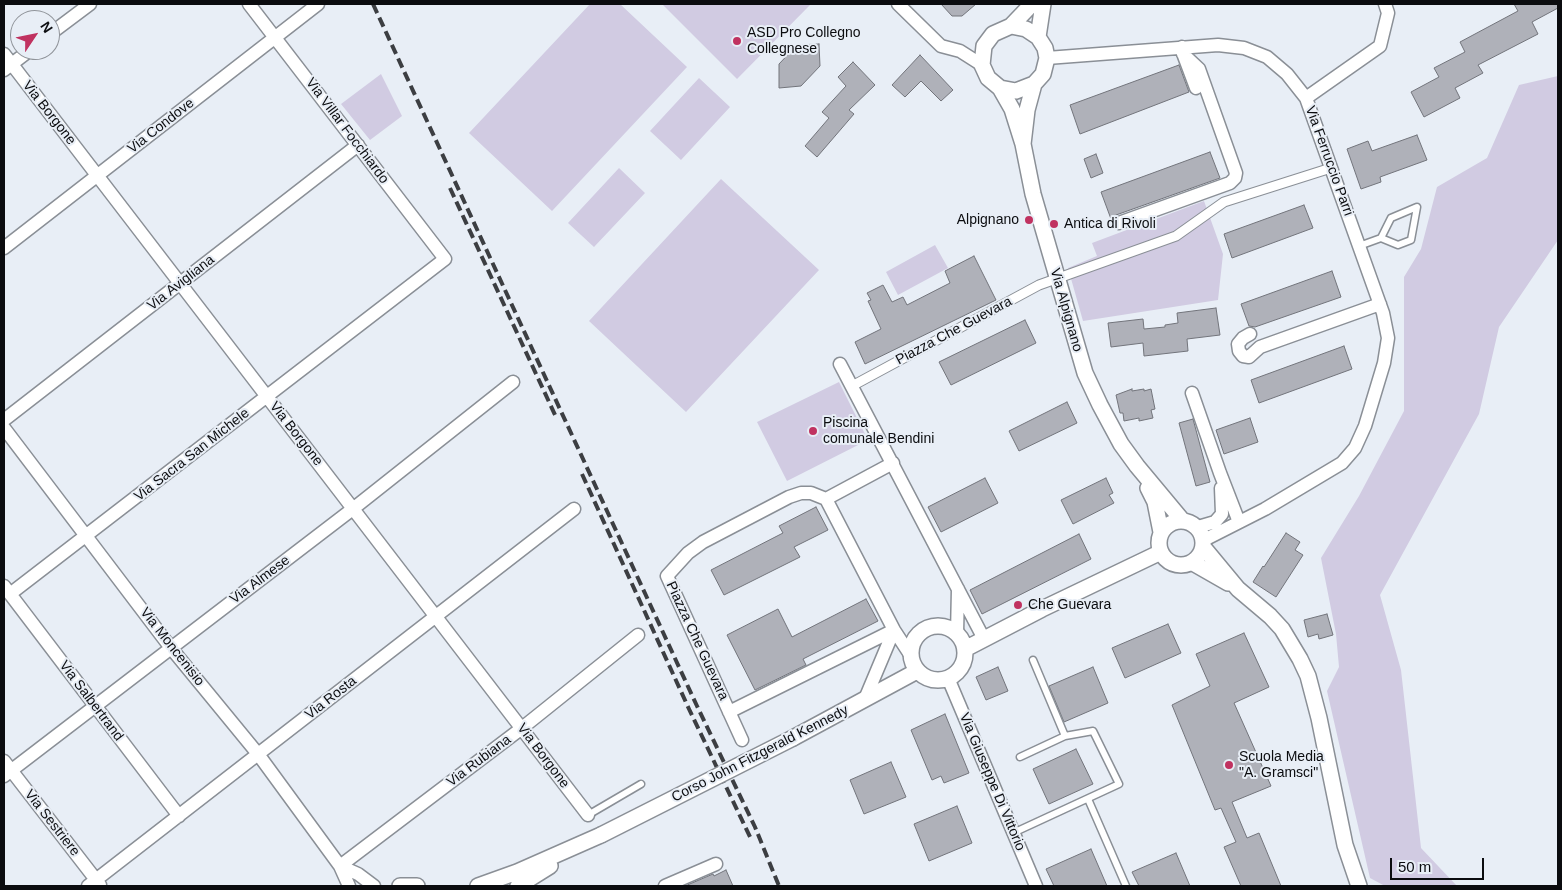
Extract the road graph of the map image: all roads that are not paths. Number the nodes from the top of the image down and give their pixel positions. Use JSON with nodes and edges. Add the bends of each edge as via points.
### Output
{"nodes":[{"id":1,"x":90,"y":4,"type":"edge"},
{"id":2,"x":249,"y":4,"type":"edge"},
{"id":3,"x":318,"y":4,"type":"edge"},
{"id":4,"x":898,"y":4,"type":"edge"},
{"id":5,"x":1032,"y":4,"type":"edge"},
{"id":6,"x":1042,"y":4,"type":"edge"},
{"id":7,"x":1385,"y":4,"type":"edge"},
{"id":8,"x":60,"y":26,"type":"edge"},
{"id":9,"x":1011,"y":26,"type":"junction"},
{"id":10,"x":275,"y":37,"type":"junction"},
{"id":11,"x":1038,"y":37,"type":"junction"},
{"id":12,"x":984,"y":46,"type":"junction"},
{"id":13,"x":960,"y":51,"type":"junction"},
{"id":14,"x":1182,"y":51,"type":"junction"},
{"id":15,"x":1047,"y":58,"type":"junction"},
{"id":16,"x":6,"y":63,"type":"edge"},
{"id":17,"x":982,"y":65,"type":"junction"},
{"id":18,"x":1034,"y":84,"type":"junction"},
{"id":19,"x":1000,"y":88,"type":"junction"},
{"id":20,"x":1196,"y":88,"type":"dead end"},
{"id":21,"x":1306,"y":98,"type":"junction"},
{"id":22,"x":1022,"y":144,"type":"junction"},
{"id":23,"x":358,"y":145,"type":"junction"},
{"id":24,"x":1331,"y":168,"type":"junction"},
{"id":25,"x":97,"y":175,"type":"junction"},
{"id":26,"x":1119,"y":223,"type":"dead end"},
{"id":27,"x":1381,"y":238,"type":"junction"},
{"id":28,"x":1359,"y":246,"type":"junction"},
{"id":29,"x":4,"y":248,"type":"edge"},
{"id":30,"x":445,"y":259,"type":"joint"},
{"id":31,"x":1057,"y":279,"type":"junction"},
{"id":32,"x":180,"y":283,"type":"junction"},
{"id":33,"x":1380,"y":304,"type":"junction"},
{"id":34,"x":1250,"y":334,"type":"dead end"},
{"id":35,"x":840,"y":364,"type":"dead end"},
{"id":36,"x":513,"y":382,"type":"dead end"},
{"id":37,"x":852,"y":386,"type":"junction"},
{"id":38,"x":1192,"y":393,"type":"dead end"},
{"id":39,"x":267,"y":396,"type":"junction"},
{"id":40,"x":4,"y":420,"type":"edge"},
{"id":41,"x":4,"y":428,"type":"edge"},
{"id":42,"x":893,"y":464,"type":"junction"},
{"id":43,"x":1137,"y":466,"type":"junction"},
{"id":44,"x":1220,"y":473,"type":"junction"},
{"id":45,"x":826,"y":498,"type":"junction"},
{"id":46,"x":354,"y":508,"type":"junction"},
{"id":47,"x":574,"y":509,"type":"dead end"},
{"id":48,"x":1182,"y":520,"type":"junction"},
{"id":49,"x":1239,"y":522,"type":"junction"},
{"id":50,"x":1161,"y":532,"type":"junction"},
{"id":51,"x":87,"y":537,"type":"junction"},
{"id":52,"x":1202,"y":539,"type":"junction"},
{"id":53,"x":1160,"y":552,"type":"junction"},
{"id":54,"x":1193,"y":563,"type":"junction"},
{"id":55,"x":958,"y":588,"type":"junction"},
{"id":56,"x":1238,"y":589,"type":"junction"},
{"id":57,"x":7,"y":590,"type":"edge"},
{"id":58,"x":437,"y":617,"type":"junction"},
{"id":59,"x":894,"y":630,"type":"junction"},
{"id":60,"x":956,"y":634,"type":"junction"},
{"id":61,"x":638,"y":635,"type":"dead end"},
{"id":62,"x":984,"y":639,"type":"junction"},
{"id":63,"x":171,"y":648,"type":"junction"},
{"id":64,"x":965,"y":649,"type":"junction"},
{"id":65,"x":911,"y":656,"type":"junction"},
{"id":66,"x":1032,"y":660,"type":"dead end"},
{"id":67,"x":917,"y":671,"type":"junction"},
{"id":68,"x":948,"y":678,"type":"junction"},
{"id":69,"x":865,"y":699,"type":"junction"},
{"id":70,"x":95,"y":706,"type":"junction"},
{"id":71,"x":729,"y":712,"type":"junction"},
{"id":72,"x":522,"y":728,"type":"junction"},
{"id":73,"x":1065,"y":736,"type":"junction"},
{"id":74,"x":742,"y":740,"type":"dead end"},
{"id":75,"x":258,"y":754,"type":"junction"},
{"id":76,"x":1020,"y":757,"type":"dead end"},
{"id":77,"x":6,"y":769,"type":"edge"},
{"id":78,"x":641,"y":784,"type":"dead end"},
{"id":79,"x":1088,"y":799,"type":"junction"},
{"id":80,"x":588,"y":815,"type":"joint"},
{"id":81,"x":179,"y":816,"type":"junction"},
{"id":82,"x":1013,"y":833,"type":"junction"},
{"id":83,"x":602,"y":835,"type":"junction"},
{"id":84,"x":716,"y":864,"type":"dead end"},
{"id":85,"x":340,"y":866,"type":"junction"},
{"id":86,"x":95,"y":884,"type":"edge"},
{"id":87,"x":348,"y":886,"type":"edge"},
{"id":88,"x":374,"y":886,"type":"edge"},
{"id":89,"x":400,"y":886,"type":"edge"},
{"id":90,"x":417,"y":886,"type":"edge"},
{"id":91,"x":478,"y":886,"type":"edge"},
{"id":92,"x":518,"y":886,"type":"edge"},
{"id":93,"x":665,"y":886,"type":"edge"},
{"id":94,"x":1036,"y":886,"type":"edge"},
{"id":95,"x":1126,"y":886,"type":"edge"},
{"id":96,"x":1359,"y":886,"type":"edge"}],
"edges":[{"from":1,"to":8,"type":"street"},
{"from":2,"to":10,"type":"street","name":"Via Villar Focchiardo"},
{"from":3,"to":10,"type":"street","name":"Via Condove"},
{"from":4,"to":13,"type":"street","via":[[941,46]]},
{"from":5,"to":9,"type":"street"},
{"from":6,"to":11,"type":"street"},
{"from":7,"to":21,"type":"street","via":[[1388,13],[1380,46]]},
{"from":9,"to":11,"type":"street","via":[[1026,29]]},
{"from":9,"to":12,"type":"street","via":[[993,34]]},
{"from":10,"to":23,"type":"street","name":"Via Villar Focchiardo"},
{"from":10,"to":25,"type":"street","name":"Via Condove"},
{"from":11,"to":15,"type":"street"},
{"from":12,"to":13,"type":"street"},
{"from":12,"to":17,"type":"street"},
{"from":13,"to":17,"type":"street"},
{"from":14,"to":15,"type":"street","name":"Via Ferruccio Parri"},
{"from":14,"to":20,"type":"street"},
{"from":14,"to":21,"type":"street","name":"Via Ferruccio Parri","via":[[1218,45],[1244,48],[1267,57],[1287,74]]},
{"from":14,"to":26,"type":"street","via":[[1199,69],[1236,173],[1235,178],[1230,183]]},
{"from":15,"to":18,"type":"street","via":[[1043,74]]},
{"from":16,"to":25,"type":"street","name":"Via Borgone"},
{"from":17,"to":19,"type":"street","via":[[988,78]]},
{"from":18,"to":19,"type":"street","via":[[1016,91]]},
{"from":18,"to":22,"type":"street"},
{"from":19,"to":22,"type":"street","name":"Via Alpignano","via":[[1012,110]]},
{"from":21,"to":24,"type":"street","name":"Via Ferruccio Parri"},
{"from":22,"to":31,"type":"street","name":"Via Alpignano"},
{"from":23,"to":30,"type":"street","name":"Via Villar Focchiardo"},
{"from":23,"to":32,"type":"street","name":"Via Avigliana"},
{"from":24,"to":28,"type":"street","name":"Via Ferruccio Parri"},
{"from":24,"to":31,"type":"street","name":"Piazza Che Guevara","via":[[1224,202],[1176,236]]},
{"from":25,"to":29,"type":"street","name":"Via Condove"},
{"from":25,"to":32,"type":"street","name":"Via Borgone"},
{"from":27,"to":27,"type":"lane","via":[[1391,218],[1417,208],[1411,240],[1398,245]]},
{"from":27,"to":28,"type":"lane"},
{"from":28,"to":33,"type":"street","name":"Via Ferruccio Parri"},
{"from":30,"to":39,"type":"street","name":"Via Sacra San Michele"},
{"from":31,"to":37,"type":"street","name":"Piazza Che Guevara","via":[[1039,285]]},
{"from":31,"to":43,"type":"street","name":"Via Alpignano","via":[[1085,373],[1117,436]]},
{"from":32,"to":39,"type":"street","name":"Via Borgone"},
{"from":32,"to":40,"type":"street","name":"Via Avigliana"},
{"from":33,"to":34,"type":"street","via":[[1260,347],[1249,357],[1243,356],[1238,344]]},
{"from":33,"to":49,"type":"street","name":"Via Ferruccio Parri","via":[[1388,338],[1384,364],[1355,448],[1342,463]]},
{"from":35,"to":37,"type":"street"},
{"from":36,"to":46,"type":"street","name":"Via Almese"},
{"from":37,"to":42,"type":"street"},
{"from":38,"to":44,"type":"street"},
{"from":39,"to":46,"type":"street","name":"Via Borgone"},
{"from":39,"to":51,"type":"street","name":"Via Sacra San Michele"},
{"from":41,"to":51,"type":"street","name":"Via Moncenisio"},
{"from":42,"to":45,"type":"street"},
{"from":42,"to":55,"type":"street"},
{"from":43,"to":48,"type":"street","name":"Via Alpignano"},
{"from":43,"to":50,"type":"street","name":"Via Alpignano","via":[[1155,502]]},
{"from":44,"to":49,"type":"street"},
{"from":44,"to":52,"type":"street","via":[[1222,514]]},
{"from":45,"to":59,"type":"street"},
{"from":45,"to":71,"type":"street","name":"Piazza Che Guevara","via":[[811,493],[789,497],[709,538],[688,553],[667,576]]},
{"from":46,"to":58,"type":"street","name":"Via Borgone"},
{"from":46,"to":63,"type":"street","name":"Via Almese"},
{"from":47,"to":58,"type":"street","name":"Via Rosta"},
{"from":48,"to":50,"type":"street","via":[[1169,524]]},
{"from":48,"to":52,"type":"street","via":[[1190,522]]},
{"from":49,"to":52,"type":"street","name":"Via Ferruccio Parri"},
{"from":50,"to":53,"type":"street"},
{"from":51,"to":57,"type":"street","name":"Via Sacra San Michele"},
{"from":51,"to":63,"type":"street","name":"Via Moncenisio"},
{"from":52,"to":54,"type":"street","via":[[1200,555]]},
{"from":52,"to":56,"type":"street"},
{"from":53,"to":54,"type":"street","via":[[1174,564]]},
{"from":53,"to":62,"type":"street"},
{"from":54,"to":56,"type":"street"},
{"from":55,"to":60,"type":"street"},
{"from":55,"to":62,"type":"street"},
{"from":56,"to":96,"type":"street","via":[[1282,629],[1304,668],[1319,718],[1345,845]]},
{"from":57,"to":70,"type":"street","name":"Via Salbertrand"},
{"from":58,"to":72,"type":"street","name":"Via Borgone"},
{"from":58,"to":75,"type":"street","name":"Via Rosta"},
{"from":59,"to":65,"type":"street"},
{"from":59,"to":69,"type":"street"},
{"from":59,"to":71,"type":"street","name":"Piazza Che Guevara"},
{"from":60,"to":64,"type":"street"},
{"from":60,"to":65,"type":"street","via":[[942,626],[931,627],[919,633],[912,643]]},
{"from":61,"to":72,"type":"street","name":"Via Rubiana"},
{"from":62,"to":64,"type":"street"},
{"from":63,"to":70,"type":"street","name":"Via Almese"},
{"from":63,"to":75,"type":"street","name":"Via Moncenisio"},
{"from":64,"to":68,"type":"street","via":[[963,664]]},
{"from":65,"to":67,"type":"street"},
{"from":66,"to":73,"type":"lane"},
{"from":67,"to":68,"type":"street","via":[[927,678]]},
{"from":67,"to":69,"type":"street","name":"Corso John Fitzgerald Kennedy"},
{"from":68,"to":82,"type":"street","name":"Via Giuseppe Di Vittorio"},
{"from":69,"to":83,"type":"street","name":"Corso John Fitzgerald Kennedy","bridge":true},
{"from":70,"to":77,"type":"street","name":"Via Almese"},
{"from":70,"to":81,"type":"street","name":"Via Salbertrand"},
{"from":71,"to":74,"type":"street","name":"Piazza Che Guevara"},
{"from":72,"to":80,"type":"street","name":"Via Borgone"},
{"from":72,"to":85,"type":"street","name":"Via Rubiana"},
{"from":73,"to":76,"type":"lane"},
{"from":73,"to":79,"type":"lane","via":[[1094,731],[1119,784]]},
{"from":75,"to":81,"type":"street","name":"Via Rosta"},
{"from":75,"to":85,"type":"street","name":"Via Moncenisio"},
{"from":77,"to":86,"type":"street","name":"Via Sestriere"},
{"from":78,"to":80,"type":"lane"},
{"from":79,"to":82,"type":"lane"},
{"from":79,"to":95,"type":"lane"},
{"from":81,"to":86,"type":"street","name":"Via Rosta"},
{"from":82,"to":94,"type":"street","name":"Via Giuseppe Di Vittorio"},
{"from":83,"to":91,"type":"street","name":"Corso John Fitzgerald Kennedy"},
{"from":83,"to":92,"type":"street","name":"Corso John Fitzgerald Kennedy"},
{"from":84,"to":93,"type":"street"},
{"from":85,"to":87,"type":"street","name":"Via Moncenisio"},
{"from":85,"to":88,"type":"street","name":"Via Moncenisio"},
{"from":89,"to":90,"type":"street"}]}
